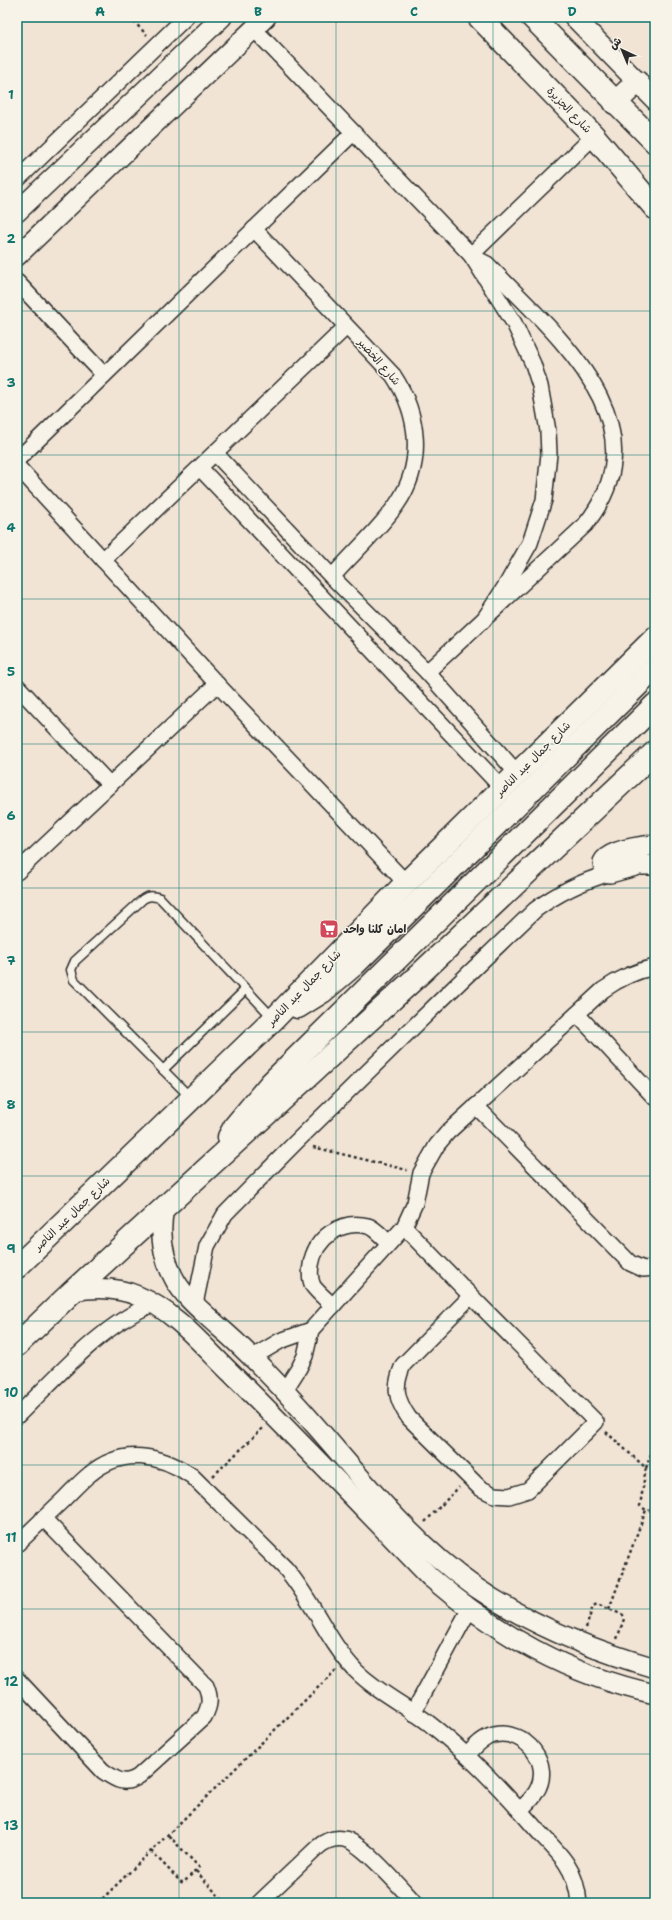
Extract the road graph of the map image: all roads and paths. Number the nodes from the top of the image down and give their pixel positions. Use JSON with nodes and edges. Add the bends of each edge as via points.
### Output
{"nodes":[{"id":1,"x":129,"y":17,"type":"edge"},
{"id":2,"x":186,"y":17,"type":"edge"},
{"id":3,"x":222,"y":17,"type":"edge"},
{"id":4,"x":479,"y":17,"type":"edge"},
{"id":5,"x":532,"y":17,"type":"edge"},
{"id":6,"x":579,"y":20,"type":"edge"},
{"id":7,"x":260,"y":23,"type":"edge"},
{"id":8,"x":157,"y":45,"type":"junction"},
{"id":9,"x":637,"y":82,"type":"junction"},
{"id":10,"x":655,"y":100,"type":"edge"},
{"id":11,"x":615,"y":103,"type":"junction"},
{"id":12,"x":353,"y":133,"type":"junction"},
{"id":13,"x":594,"y":136,"type":"junction"},
{"id":14,"x":655,"y":142,"type":"edge"},
{"id":15,"x":17,"y":181,"type":"edge"},
{"id":16,"x":32,"y":198,"type":"junction"},
{"id":17,"x":655,"y":208,"type":"edge"},
{"id":18,"x":17,"y":212,"type":"edge"},
{"id":19,"x":254,"y":229,"type":"junction"},
{"id":20,"x":471,"y":255,"type":"junction"},
{"id":21,"x":17,"y":256,"type":"edge"},
{"id":22,"x":17,"y":282,"type":"edge"},
{"id":23,"x":346,"y":327,"type":"junction"},
{"id":24,"x":104,"y":375,"type":"junction"},
{"id":25,"x":214,"y":453,"type":"junction"},
{"id":26,"x":17,"y":460,"type":"edge"},
{"id":27,"x":17,"y":466,"type":"edge"},
{"id":28,"x":200,"y":468,"type":"junction"},
{"id":29,"x":103,"y":560,"type":"junction"},
{"id":30,"x":332,"y":576,"type":"junction"},
{"id":31,"x":483,"y":621,"type":"junction"},
{"id":32,"x":655,"y":638,"type":"edge"},
{"id":33,"x":655,"y":668,"type":"edge"},
{"id":34,"x":427,"y":672,"type":"junction"},
{"id":35,"x":217,"y":684,"type":"junction"},
{"id":36,"x":17,"y":686,"type":"edge"},
{"id":37,"x":655,"y":704,"type":"edge"},
{"id":38,"x":655,"y":752,"type":"edge"},
{"id":39,"x":518,"y":774,"type":"junction"},
{"id":40,"x":109,"y":784,"type":"junction"},
{"id":41,"x":502,"y":789,"type":"junction"},
{"id":42,"x":655,"y":845,"type":"edge"},
{"id":43,"x":655,"y":865,"type":"edge"},
{"id":44,"x":17,"y":872,"type":"edge"},
{"id":45,"x":610,"y":872,"type":"junction"},
{"id":46,"x":406,"y":883,"type":"junction"},
{"id":47,"x":655,"y":967,"type":"edge"},
{"id":48,"x":246,"y":990,"type":"junction"},
{"id":49,"x":577,"y":1014,"type":"junction"},
{"id":50,"x":274,"y":1019,"type":"junction"},
{"id":51,"x":163,"y":1070,"type":"junction"},
{"id":52,"x":191,"y":1098,"type":"junction"},
{"id":53,"x":655,"y":1098,"type":"edge"},
{"id":54,"x":476,"y":1106,"type":"junction"},
{"id":55,"x":295,"y":1143,"type":"junction"},
{"id":56,"x":217,"y":1160,"type":"junction"},
{"id":57,"x":421,"y":1173,"type":"junction"},
{"id":58,"x":164,"y":1208,"type":"junction"},
{"id":59,"x":404,"y":1227,"type":"junction"},
{"id":60,"x":389,"y":1244,"type":"junction"},
{"id":61,"x":17,"y":1267,"type":"edge"},
{"id":62,"x":655,"y":1268,"type":"edge"},
{"id":63,"x":73,"y":1291,"type":"junction"},
{"id":64,"x":472,"y":1296,"type":"junction"},
{"id":65,"x":153,"y":1304,"type":"junction"},
{"id":66,"x":195,"y":1304,"type":"junction"},
{"id":67,"x":333,"y":1306,"type":"junction"},
{"id":68,"x":179,"y":1323,"type":"junction"},
{"id":69,"x":311,"y":1330,"type":"junction"},
{"id":70,"x":17,"y":1345,"type":"edge"},
{"id":71,"x":253,"y":1357,"type":"junction"},
{"id":72,"x":285,"y":1390,"type":"junction"},
{"id":73,"x":271,"y":1412,"type":"junction"},
{"id":74,"x":17,"y":1416,"type":"edge"},
{"id":75,"x":596,"y":1422,"type":"junction"},
{"id":76,"x":655,"y":1443,"type":"edge"},
{"id":77,"x":646,"y":1468,"type":"junction"},
{"id":78,"x":468,"y":1478,"type":"junction"},
{"id":79,"x":202,"y":1485,"type":"junction"},
{"id":80,"x":646,"y":1510,"type":"junction"},
{"id":81,"x":655,"y":1511,"type":"edge"},
{"id":82,"x":44,"y":1518,"type":"junction"},
{"id":83,"x":412,"y":1535,"type":"junction"},
{"id":84,"x":17,"y":1544,"type":"edge"},
{"id":85,"x":436,"y":1570,"type":"junction"},
{"id":86,"x":609,"y":1609,"type":"junction"},
{"id":87,"x":470,"y":1610,"type":"junction"},
{"id":88,"x":582,"y":1644,"type":"junction"},
{"id":89,"x":612,"y":1655,"type":"junction"},
{"id":90,"x":347,"y":1660,"type":"junction"},
{"id":91,"x":655,"y":1668,"type":"edge"},
{"id":92,"x":17,"y":1679,"type":"edge"},
{"id":93,"x":655,"y":1694,"type":"edge"},
{"id":94,"x":413,"y":1713,"type":"junction"},
{"id":95,"x":467,"y":1755,"type":"junction"},
{"id":96,"x":520,"y":1810,"type":"junction"},
{"id":97,"x":168,"y":1835,"type":"junction"},
{"id":98,"x":151,"y":1851,"type":"junction"},
{"id":99,"x":196,"y":1871,"type":"junction"},
{"id":100,"x":98,"y":1903,"type":"edge"},
{"id":101,"x":226,"y":1903,"type":"edge"},
{"id":102,"x":259,"y":1903,"type":"edge"},
{"id":103,"x":415,"y":1903,"type":"edge"},
{"id":104,"x":580,"y":1903,"type":"edge"}],
"edges":[{"from":1,"to":8,"type":"path"},
{"from":2,"to":8,"type":"street"},
{"from":3,"to":16,"type":"street"},
{"from":4,"to":13,"type":"main road","name":"شارع الجزيرة"},
{"from":5,"to":11,"type":"main road"},
{"from":6,"to":9,"type":"street"},
{"from":7,"to":12,"type":"street"},
{"from":7,"to":21,"type":"street"},
{"from":8,"to":15,"type":"street"},
{"from":9,"to":10,"type":"street"},
{"from":9,"to":11,"type":"main road"},
{"from":11,"to":14,"type":"main road"},
{"from":12,"to":19,"type":"street"},
{"from":12,"to":20,"type":"street"},
{"from":13,"to":17,"type":"main road","name":"شارع الجزيرة"},
{"from":13,"to":20,"type":"street"},
{"from":15,"to":16,"type":"street"},
{"from":16,"to":18,"type":"street"},
{"from":19,"to":23,"type":"street","name":"شارع الخضير"},
{"from":19,"to":24,"type":"street"},
{"from":20,"to":31,"type":"street","via":[[514,323],[533,364],[545,408],[549,454],[544,500],[530,543]]},
{"from":20,"to":31,"type":"street","via":[[487,264],[569,349],[583,367],[605,409],[613,431],[615,448],[610,482],[596,512]]},
{"from":22,"to":24,"type":"street"},
{"from":23,"to":25,"type":"street"},
{"from":23,"to":30,"type":"street","name":"شارع الخضير","via":[[393,375],[402,390],[414,422],[416,456],[408,483],[397,504]]},
{"from":24,"to":26,"type":"street"},
{"from":25,"to":28,"type":"street"},
{"from":25,"to":30,"type":"street"},
{"from":27,"to":29,"type":"street"},
{"from":28,"to":29,"type":"street"},
{"from":28,"to":41,"type":"street"},
{"from":29,"to":35,"type":"street"},
{"from":30,"to":34,"type":"street"},
{"from":31,"to":34,"type":"street"},
{"from":32,"to":39,"type":"main road","name":"شارع جمال عبد الناصر"},
{"from":33,"to":50,"type":"main road","via":[[355,964],[317,995]]},
{"from":34,"to":39,"type":"street"},
{"from":35,"to":40,"type":"street"},
{"from":35,"to":46,"type":"street"},
{"from":36,"to":40,"type":"street"},
{"from":37,"to":56,"type":"main road","via":[[271,1083],[235,1126]]},
{"from":38,"to":56,"type":"main road","via":[[422,972]]},
{"from":39,"to":41,"type":"main road","name":"شارع جمال عبد الناصر"},
{"from":40,"to":44,"type":"street"},
{"from":41,"to":46,"type":"main road","name":"شارع جمال عبد الناصر"},
{"from":42,"to":45,"type":"street","via":[[606,857],[603,866]]},
{"from":43,"to":45,"type":"street","via":[[639,865]]},
{"from":45,"to":55,"type":"street","via":[[569,888],[535,910]]},
{"from":46,"to":50,"type":"main road","name":"شارع جمال عبد الناصر"},
{"from":47,"to":49,"type":"street","via":[[621,978],[603,990]]},
{"from":48,"to":50,"type":"lane"},
{"from":48,"to":51,"type":"lane"},
{"from":48,"to":51,"type":"lane","via":[[160,898],[155,896],[143,899],[75,961],[71,970],[74,980]]},
{"from":49,"to":53,"type":"street"},
{"from":49,"to":54,"type":"street"},
{"from":50,"to":52,"type":"main road","name":"شارع جمال عبد الناصر"},
{"from":51,"to":52,"type":"lane"},
{"from":52,"to":61,"type":"main road","name":"شارع جمال عبد الناصر"},
{"from":54,"to":57,"type":"street","via":[[437,1145]]},
{"from":54,"to":62,"type":"street","via":[[630,1263],[643,1269]]},
{"from":55,"to":57,"type":"path"},
{"from":55,"to":66,"type":"street","via":[[225,1214],[207,1246]]},
{"from":56,"to":58,"type":"main road"},
{"from":57,"to":59,"type":"street","via":[[415,1203]]},
{"from":58,"to":63,"type":"main road"},
{"from":58,"to":66,"type":"street","via":[[161,1234],[165,1259],[176,1282]]},
{"from":59,"to":60,"type":"street"},
{"from":59,"to":64,"type":"street"},
{"from":60,"to":67,"type":"street"},
{"from":60,"to":67,"type":"street","via":[[369,1227],[341,1227],[328,1234],[312,1257],[310,1271],[313,1285]]},
{"from":63,"to":65,"type":"street","via":[[89,1288],[123,1290]]},
{"from":63,"to":70,"type":"main road"},
{"from":64,"to":75,"type":"street"},
{"from":64,"to":78,"type":"street","via":[[412,1354],[397,1378],[400,1406]]},
{"from":65,"to":68,"type":"street"},
{"from":65,"to":74,"type":"street","via":[[129,1315],[110,1329]]},
{"from":66,"to":68,"type":"street","via":[[181,1309]]},
{"from":66,"to":71,"type":"street"},
{"from":67,"to":69,"type":"street"},
{"from":68,"to":73,"type":"street"},
{"from":69,"to":71,"type":"street","via":[[280,1341]]},
{"from":69,"to":72,"type":"street","via":[[305,1356]]},
{"from":71,"to":72,"type":"street"},
{"from":72,"to":73,"type":"street"},
{"from":72,"to":83,"type":"street"},
{"from":73,"to":79,"type":"path"},
{"from":73,"to":85,"type":"street"},
{"from":75,"to":77,"type":"path"},
{"from":75,"to":78,"type":"street","via":[[522,1493],[509,1496],[494,1495]]},
{"from":76,"to":77,"type":"path"},
{"from":77,"to":80,"type":"path","via":[[640,1503],[641,1508]]},
{"from":78,"to":83,"type":"path"},
{"from":79,"to":82,"type":"street","via":[[177,1465],[160,1459],[142,1456],[124,1458],[91,1473]]},
{"from":79,"to":90,"type":"street","via":[[292,1576]]},
{"from":80,"to":81,"type":"path"},
{"from":80,"to":86,"type":"path"},
{"from":82,"to":84,"type":"street"},
{"from":82,"to":92,"type":"street","via":[[206,1686],[210,1695],[209,1707],[204,1717],[139,1776],[133,1781],[120,1782],[103,1771]]},
{"from":83,"to":85,"type":"street"},
{"from":85,"to":87,"type":"street"},
{"from":85,"to":88,"type":"street","via":[[477,1588],[511,1609]]},
{"from":86,"to":88,"type":"path","via":[[597,1604],[593,1606]]},
{"from":86,"to":89,"type":"path","via":[[622,1614],[624,1618]]},
{"from":87,"to":93,"type":"street","via":[[525,1646],[556,1661],[587,1675]]},
{"from":87,"to":94,"type":"street"},
{"from":88,"to":89,"type":"street"},
{"from":89,"to":91,"type":"street"},
{"from":90,"to":94,"type":"street","via":[[379,1690]]},
{"from":90,"to":97,"type":"path"},
{"from":94,"to":95,"type":"street"},
{"from":95,"to":96,"type":"street"},
{"from":95,"to":96,"type":"street","via":[[482,1740],[494,1735],[506,1734],[519,1738],[529,1745],[537,1755],[541,1767],[541,1780],[536,1792]]},
{"from":96,"to":104,"type":"street","via":[[566,1864],[578,1890]]},
{"from":97,"to":98,"type":"path"},
{"from":97,"to":99,"type":"path","via":[[199,1867]]},
{"from":98,"to":99,"type":"path","via":[[181,1882]]},
{"from":98,"to":100,"type":"path"},
{"from":99,"to":101,"type":"path"},
{"from":102,"to":103,"type":"street","via":[[318,1847],[334,1839],[343,1839],[352,1841],[360,1847]]}]}
